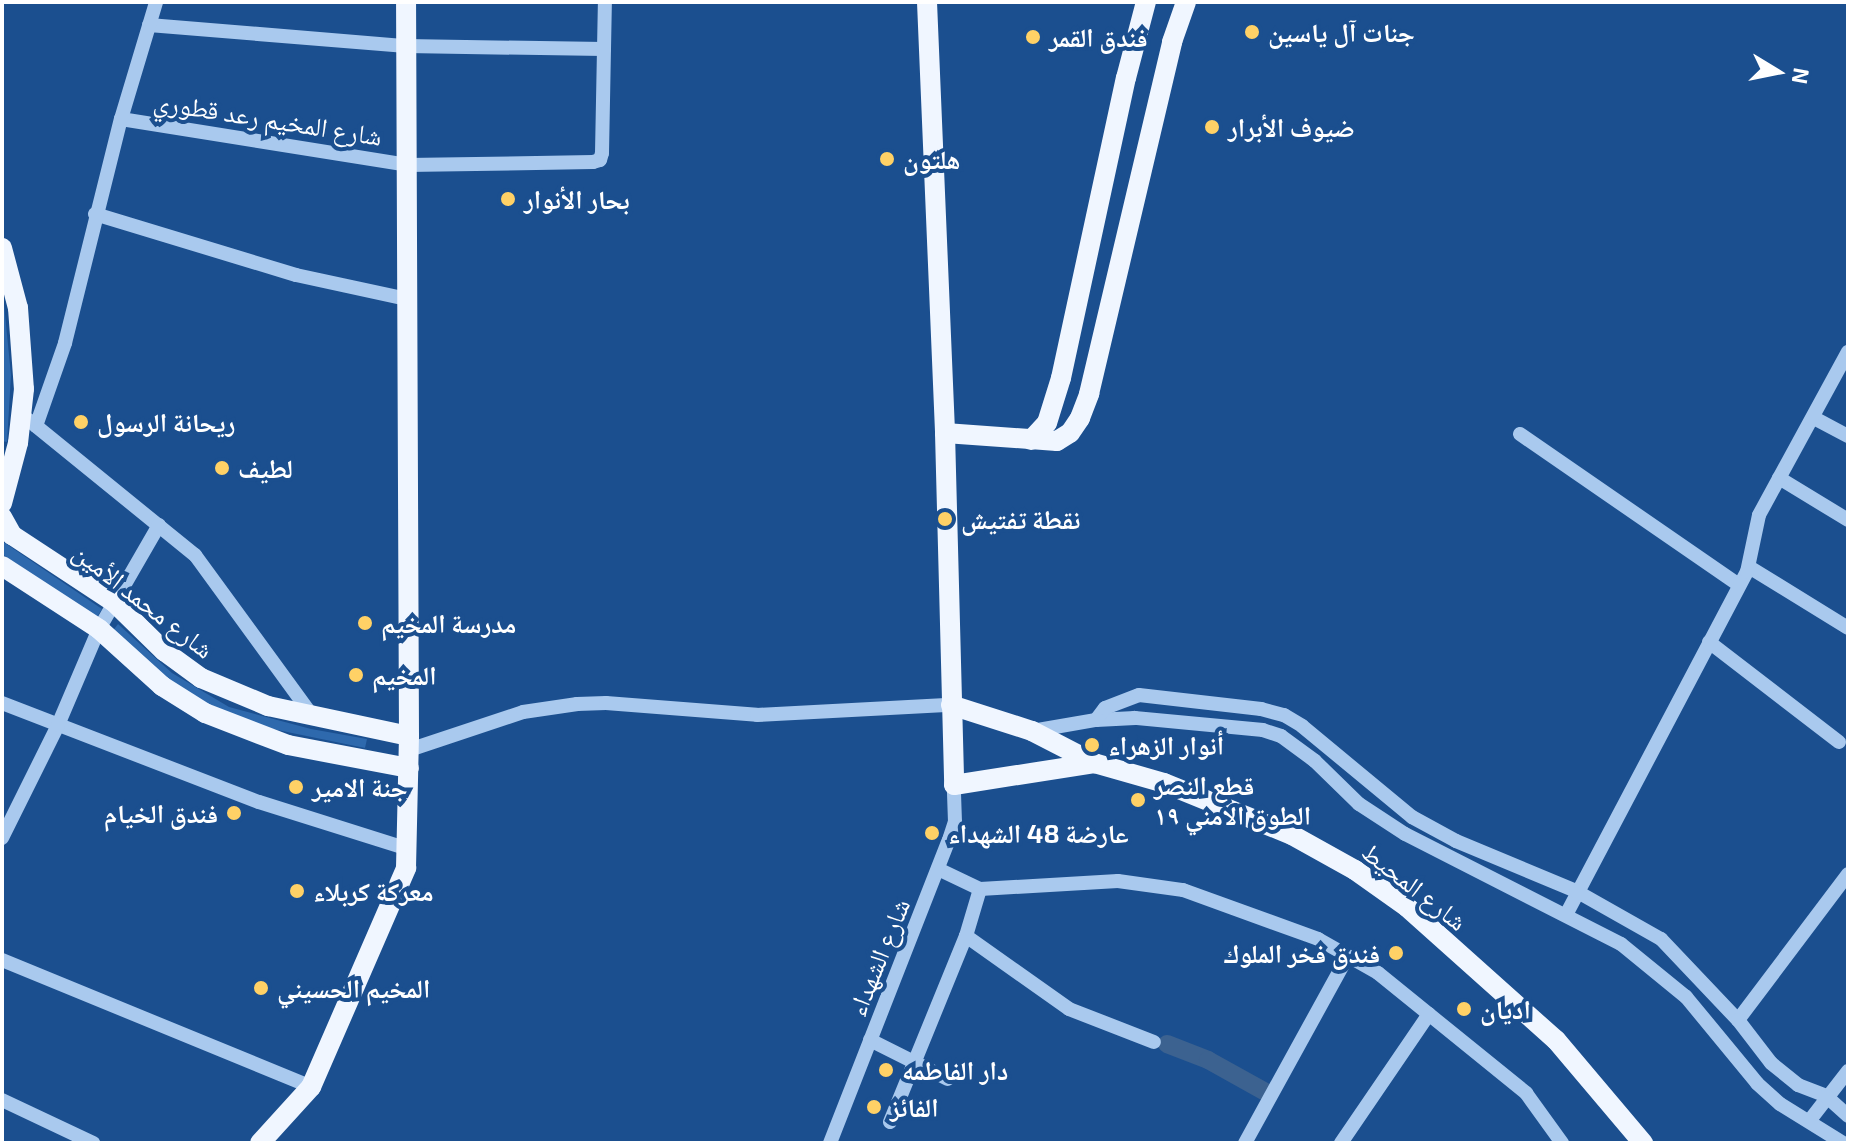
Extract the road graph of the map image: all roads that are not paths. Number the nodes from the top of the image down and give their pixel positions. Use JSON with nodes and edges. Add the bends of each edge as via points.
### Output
{"nodes":[{"id":1,"x":156,"y":2,"type":"edge"},
{"id":2,"x":406,"y":2,"type":"edge"},
{"id":3,"x":605,"y":2,"type":"edge"},
{"id":4,"x":927,"y":2,"type":"edge"},
{"id":5,"x":1146,"y":2,"type":"edge"},
{"id":6,"x":1186,"y":2,"type":"edge"},
{"id":7,"x":149,"y":25,"type":"junction"},
{"id":8,"x":406,"y":46,"type":"junction"},
{"id":9,"x":604,"y":49,"type":"junction"},
{"id":10,"x":121,"y":119,"type":"junction"},
{"id":11,"x":407,"y":165,"type":"junction"},
{"id":12,"x":95,"y":214,"type":"junction"},
{"id":13,"x":2,"y":248,"type":"edge"},
{"id":14,"x":407,"y":299,"type":"junction"},
{"id":15,"x":1848,"y":352,"type":"edge"},
{"id":16,"x":1814,"y":418,"type":"junction"},
{"id":17,"x":29,"y":421,"type":"junction"},
{"id":18,"x":945,"y":433,"type":"junction"},
{"id":19,"x":1520,"y":434,"type":"dead end"},
{"id":20,"x":1848,"y":436,"type":"edge"},
{"id":21,"x":1031,"y":440,"type":"junction"},
{"id":22,"x":1779,"y":478,"type":"junction"},
{"id":23,"x":2,"y":503,"type":"edge"},
{"id":24,"x":2,"y":517,"type":"edge"},
{"id":25,"x":1848,"y":520,"type":"edge"},
{"id":26,"x":159,"y":525,"type":"junction"},
{"id":27,"x":2,"y":566,"type":"edge"},
{"id":28,"x":1749,"y":567,"type":"junction"},
{"id":29,"x":1739,"y":585,"type":"junction"},
{"id":30,"x":115,"y":603,"type":"junction"},
{"id":31,"x":1848,"y":628,"type":"edge"},
{"id":32,"x":99,"y":629,"type":"junction"},
{"id":33,"x":1709,"y":642,"type":"junction"},
{"id":34,"x":2,"y":703,"type":"edge"},
{"id":35,"x":951,"y":705,"type":"junction"},
{"id":36,"x":313,"y":717,"type":"junction"},
{"id":37,"x":1096,"y":720,"type":"junction"},
{"id":38,"x":58,"y":725,"type":"junction"},
{"id":39,"x":1032,"y":731,"type":"junction"},
{"id":40,"x":1839,"y":742,"type":"dead end"},
{"id":41,"x":409,"y":751,"type":"junction"},
{"id":42,"x":1094,"y":763,"type":"junction"},
{"id":43,"x":954,"y":785,"type":"junction"},
{"id":44,"x":2,"y":838,"type":"edge"},
{"id":45,"x":408,"y":849,"type":"junction"},
{"id":46,"x":938,"y":869,"type":"junction"},
{"id":47,"x":1848,"y":874,"type":"edge"},
{"id":48,"x":980,"y":889,"type":"junction"},
{"id":49,"x":1576,"y":891,"type":"junction"},
{"id":50,"x":1567,"y":913,"type":"junction"},
{"id":51,"x":966,"y":936,"type":"junction"},
{"id":52,"x":1348,"y":956,"type":"junction"},
{"id":53,"x":2,"y":960,"type":"edge"},
{"id":54,"x":1429,"y":1014,"type":"junction"},
{"id":55,"x":1738,"y":1020,"type":"junction"},
{"id":56,"x":870,"y":1040,"type":"junction"},
{"id":57,"x":1154,"y":1042,"type":"dead end"},
{"id":58,"x":916,"y":1063,"type":"junction"},
{"id":59,"x":1848,"y":1071,"type":"edge"},
{"id":60,"x":948,"y":1079,"type":"dead end"},
{"id":61,"x":311,"y":1087,"type":"junction"},
{"id":62,"x":1826,"y":1096,"type":"junction"},
{"id":63,"x":2,"y":1100,"type":"edge"},
{"id":64,"x":1848,"y":1116,"type":"edge"},
{"id":65,"x":1810,"y":1120,"type":"junction"},
{"id":66,"x":890,"y":1122,"type":"dead end"},
{"id":67,"x":93,"y":1143,"type":"edge"},
{"id":68,"x":260,"y":1143,"type":"edge"},
{"id":69,"x":830,"y":1143,"type":"edge"},
{"id":70,"x":1245,"y":1143,"type":"edge"},
{"id":71,"x":1341,"y":1143,"type":"edge"},
{"id":72,"x":1562,"y":1143,"type":"edge"},
{"id":73,"x":1643,"y":1143,"type":"edge"},
{"id":74,"x":1843,"y":1143,"type":"edge"}],
"edges":[{"from":1,"to":7,"type":"street"},
{"from":2,"to":8,"type":"main road"},
{"from":3,"to":9,"type":"street"},
{"from":4,"to":18,"type":"main road"},
{"from":5,"to":21,"type":"main road","via":[[1061,378],[1047,423]]},
{"from":6,"to":21,"type":"main road","via":[[1087,401],[1066,438]]},
{"from":7,"to":8,"type":"street"},
{"from":7,"to":10,"type":"street"},
{"from":8,"to":9,"type":"street"},
{"from":8,"to":11,"type":"main road"},
{"from":9,"to":11,"type":"street","name":"شارع المخيم رعد قطوري","via":[[600,160]]},
{"from":10,"to":11,"type":"street","name":"شارع المخيم رعد قطوري"},
{"from":10,"to":12,"type":"street"},
{"from":11,"to":14,"type":"main road"},
{"from":12,"to":14,"type":"street","via":[[296,275]]},
{"from":12,"to":17,"type":"street","via":[[65,343]]},
{"from":13,"to":17,"type":"main road","via":[[22,337]]},
{"from":14,"to":41,"type":"main road"},
{"from":15,"to":16,"type":"street"},
{"from":16,"to":20,"type":"street"},
{"from":16,"to":22,"type":"street"},
{"from":17,"to":23,"type":"main road"},
{"from":17,"to":26,"type":"street"},
{"from":18,"to":21,"type":"main road"},
{"from":18,"to":35,"type":"main road"},
{"from":19,"to":29,"type":"street"},
{"from":22,"to":25,"type":"street"},
{"from":22,"to":28,"type":"street","via":[[1756,524]]},
{"from":24,"to":30,"type":"main road","name":"شارع محمد الأمين","via":[[12,535]]},
{"from":26,"to":30,"type":"street"},
{"from":26,"to":36,"type":"street","via":[[213,576]]},
{"from":27,"to":32,"type":"main road","name":"شارع محمد الأمين"},
{"from":28,"to":29,"type":"street"},
{"from":28,"to":31,"type":"street"},
{"from":29,"to":33,"type":"street"},
{"from":30,"to":32,"type":"street"},
{"from":30,"to":36,"type":"main road","name":"شارع محمد الأمين","via":[[201,678],[268,706]]},
{"from":32,"to":38,"type":"street"},
{"from":32,"to":41,"type":"main road","name":"شارع محمد الأمين","via":[[162,686],[224,723],[288,745]]},
{"from":33,"to":40,"type":"street"},
{"from":33,"to":49,"type":"street"},
{"from":34,"to":38,"type":"street"},
{"from":35,"to":39,"type":"main road","name":"شارع المحيط"},
{"from":35,"to":41,"type":"street","via":[[757,715],[577,704],[523,712]]},
{"from":35,"to":43,"type":"main road"},
{"from":36,"to":41,"type":"main road","name":"شارع محمد الأمين"},
{"from":37,"to":39,"type":"street"},
{"from":37,"to":49,"type":"street","via":[[1105,708],[1139,695],[1284,715],[1412,817]]},
{"from":37,"to":50,"type":"street","via":[[1135,718],[1281,736],[1359,804],[1405,834]]},
{"from":38,"to":44,"type":"street"},
{"from":38,"to":45,"type":"street","via":[[259,802]]},
{"from":39,"to":42,"type":"main road","name":"شارع المحيط"},
{"from":41,"to":45,"type":"main road"},
{"from":42,"to":43,"type":"main road","name":"شارع المحيط"},
{"from":42,"to":73,"type":"main road","name":"شارع المحيط","via":[[1164,783],[1278,829],[1355,870],[1407,907],[1556,1040]]},
{"from":43,"to":46,"type":"street","name":"شارع الشهداء","via":[[955,822]]},
{"from":45,"to":61,"type":"main road","via":[[406,868]]},
{"from":46,"to":48,"type":"street"},
{"from":46,"to":56,"type":"street","name":"شارع الشهداء"},
{"from":47,"to":55,"type":"street"},
{"from":48,"to":51,"type":"street"},
{"from":48,"to":52,"type":"street","via":[[1118,881],[1183,890],[1318,939]]},
{"from":49,"to":50,"type":"street"},
{"from":49,"to":55,"type":"street","via":[[1661,939]]},
{"from":50,"to":65,"type":"street","via":[[1644,961],[1686,997],[1757,1083],[1780,1104]]},
{"from":51,"to":57,"type":"street","via":[[1069,1009]]},
{"from":51,"to":58,"type":"street"},
{"from":52,"to":54,"type":"street"},
{"from":52,"to":70,"type":"street"},
{"from":53,"to":61,"type":"street"},
{"from":54,"to":71,"type":"street"},
{"from":54,"to":72,"type":"street","via":[[1526,1093]]},
{"from":55,"to":62,"type":"street","via":[[1771,1063],[1798,1085]]},
{"from":56,"to":58,"type":"street"},
{"from":56,"to":69,"type":"street","name":"شارع الشهداء"},
{"from":58,"to":60,"type":"street"},
{"from":58,"to":66,"type":"street"},
{"from":59,"to":62,"type":"street"},
{"from":61,"to":68,"type":"main road"},
{"from":62,"to":64,"type":"street"},
{"from":62,"to":65,"type":"street"},
{"from":63,"to":67,"type":"street"},
{"from":65,"to":74,"type":"street"}]}
